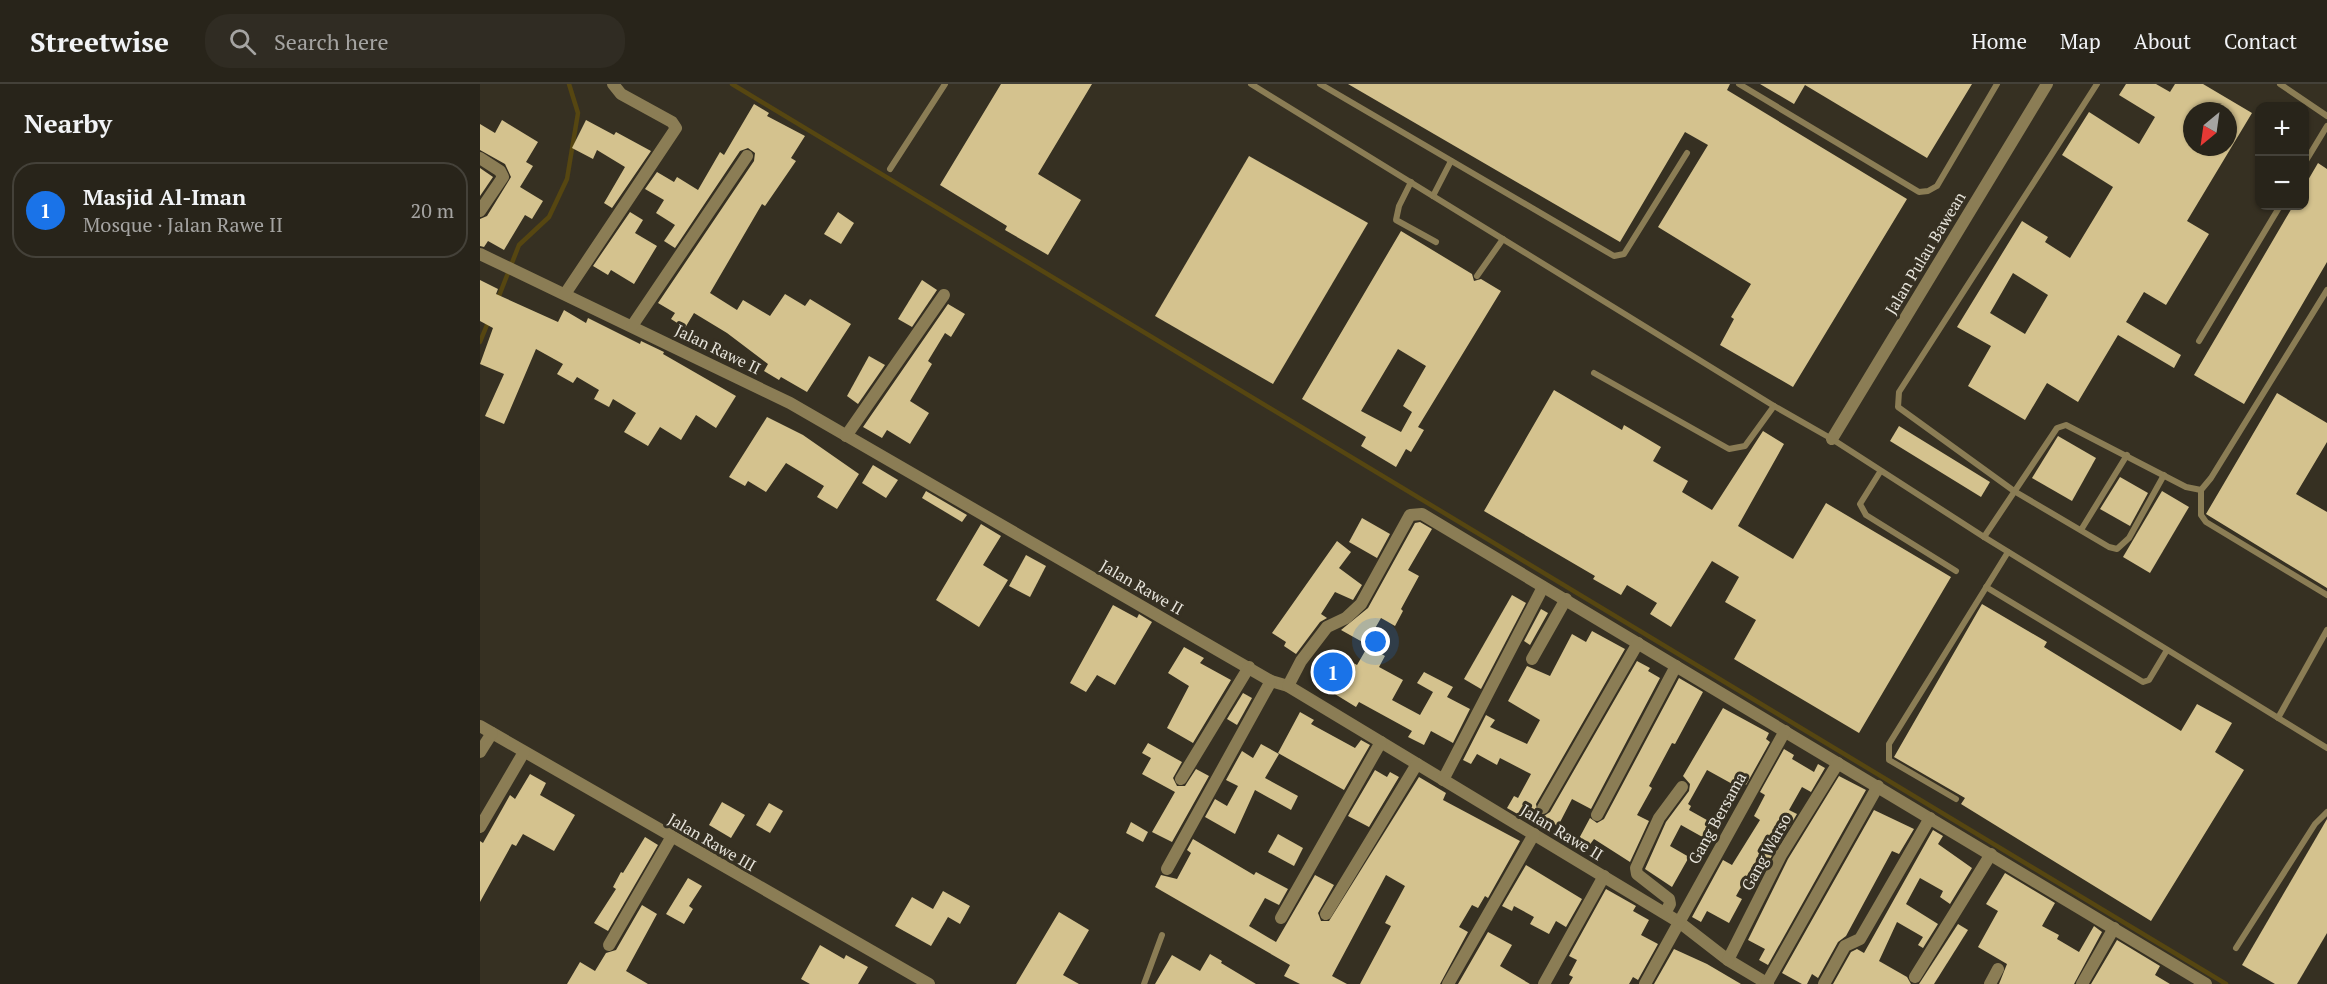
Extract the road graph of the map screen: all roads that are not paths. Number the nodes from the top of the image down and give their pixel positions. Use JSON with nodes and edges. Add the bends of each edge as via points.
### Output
{"nodes":[{"id":1,"x":613,"y":84,"type":"edge"},
{"id":2,"x":945,"y":84,"type":"edge"},
{"id":3,"x":1251,"y":84,"type":"edge"},
{"id":4,"x":1320,"y":84,"type":"edge"},
{"id":5,"x":1739,"y":84,"type":"edge"},
{"id":6,"x":1996,"y":84,"type":"edge"},
{"id":7,"x":2047,"y":84,"type":"edge"},
{"id":8,"x":2097,"y":84,"type":"edge"},
{"id":9,"x":2280,"y":84,"type":"edge"},
{"id":10,"x":2327,"y":116,"type":"edge"},
{"id":11,"x":2327,"y":126,"type":"edge"},
{"id":12,"x":1687,"y":153,"type":"dead end"},
{"id":13,"x":747,"y":156,"type":"dead end"},
{"id":14,"x":2309,"y":156,"type":"edge"},
{"id":15,"x":480,"y":158,"type":"edge"},
{"id":16,"x":1451,"y":161,"type":"junction"},
{"id":17,"x":890,"y":169,"type":"dead end"},
{"id":18,"x":1411,"y":182,"type":"junction"},
{"id":19,"x":1433,"y":196,"type":"junction"},
{"id":20,"x":2278,"y":210,"type":"edge"},
{"id":21,"x":480,"y":211,"type":"edge"},
{"id":22,"x":1503,"y":239,"type":"junction"},
{"id":23,"x":1436,"y":242,"type":"dead end"},
{"id":24,"x":480,"y":254,"type":"edge"},
{"id":25,"x":1477,"y":276,"type":"dead end"},
{"id":26,"x":2327,"y":290,"type":"edge"},
{"id":27,"x":565,"y":294,"type":"junction"},
{"id":28,"x":944,"y":295,"type":"dead end"},
{"id":29,"x":632,"y":326,"type":"junction"},
{"id":30,"x":2199,"y":340,"type":"dead end"},
{"id":31,"x":1594,"y":373,"type":"dead end"},
{"id":32,"x":1774,"y":406,"type":"junction"},
{"id":33,"x":846,"y":436,"type":"junction"},
{"id":34,"x":1832,"y":439,"type":"junction"},
{"id":35,"x":2127,"y":455,"type":"junction"},
{"id":36,"x":1880,"y":472,"type":"junction"},
{"id":37,"x":2164,"y":475,"type":"junction"},
{"id":38,"x":2201,"y":490,"type":"junction"},
{"id":39,"x":2014,"y":491,"type":"junction"},
{"id":40,"x":2080,"y":530,"type":"junction"},
{"id":41,"x":1984,"y":537,"type":"junction"},
{"id":42,"x":2008,"y":552,"type":"junction"},
{"id":43,"x":1956,"y":571,"type":"dead end"},
{"id":44,"x":1543,"y":587,"type":"junction"},
{"id":45,"x":1986,"y":587,"type":"junction"},
{"id":46,"x":2327,"y":595,"type":"edge"},
{"id":47,"x":1566,"y":599,"type":"junction"},
{"id":48,"x":2327,"y":630,"type":"edge"},
{"id":49,"x":1638,"y":643,"type":"junction"},
{"id":50,"x":2166,"y":650,"type":"junction"},
{"id":51,"x":1532,"y":659,"type":"dead end"},
{"id":52,"x":1676,"y":666,"type":"junction"},
{"id":53,"x":1249,"y":668,"type":"junction"},
{"id":54,"x":1271,"y":681,"type":"junction"},
{"id":55,"x":1287,"y":686,"type":"junction"},
{"id":56,"x":2278,"y":718,"type":"junction"},
{"id":57,"x":480,"y":726,"type":"edge"},
{"id":58,"x":1785,"y":731,"type":"junction"},
{"id":59,"x":492,"y":733,"type":"junction"},
{"id":60,"x":1382,"y":742,"type":"junction"},
{"id":61,"x":2327,"y":748,"type":"edge"},
{"id":62,"x":480,"y":752,"type":"edge"},
{"id":63,"x":524,"y":752,"type":"junction"},
{"id":64,"x":1838,"y":763,"type":"junction"},
{"id":65,"x":1417,"y":764,"type":"junction"},
{"id":66,"x":1181,"y":779,"type":"dead end"},
{"id":67,"x":1443,"y":780,"type":"junction"},
{"id":68,"x":1878,"y":786,"type":"junction"},
{"id":69,"x":1682,"y":787,"type":"dead end"},
{"id":70,"x":1956,"y":799,"type":"dead end"},
{"id":71,"x":1543,"y":808,"type":"dead end"},
{"id":72,"x":2327,"y":812,"type":"edge"},
{"id":73,"x":1597,"y":815,"type":"dead end"},
{"id":74,"x":1930,"y":818,"type":"junction"},
{"id":75,"x":480,"y":827,"type":"edge"},
{"id":76,"x":1534,"y":834,"type":"junction"},
{"id":77,"x":671,"y":838,"type":"junction"},
{"id":78,"x":1990,"y":854,"type":"junction"},
{"id":79,"x":1167,"y":869,"type":"dead end"},
{"id":80,"x":1604,"y":876,"type":"junction"},
{"id":81,"x":1665,"y":913,"type":"junction"},
{"id":82,"x":1326,"y":914,"type":"dead end"},
{"id":83,"x":1281,"y":918,"type":"dead end"},
{"id":84,"x":1679,"y":922,"type":"junction"},
{"id":85,"x":2114,"y":928,"type":"junction"},
{"id":86,"x":1162,"y":935,"type":"dead end"},
{"id":87,"x":609,"y":945,"type":"dead end"},
{"id":88,"x":2236,"y":948,"type":"dead end"},
{"id":89,"x":1728,"y":960,"type":"junction"},
{"id":90,"x":1998,"y":969,"type":"dead end"},
{"id":91,"x":1915,"y":977,"type":"dead end"},
{"id":92,"x":1750,"y":980,"type":"edge"},
{"id":93,"x":929,"y":984,"type":"edge"},
{"id":94,"x":1144,"y":984,"type":"edge"},
{"id":95,"x":1448,"y":984,"type":"edge"},
{"id":96,"x":1544,"y":984,"type":"edge"},
{"id":97,"x":1645,"y":984,"type":"edge"},
{"id":98,"x":1768,"y":984,"type":"edge"},
{"id":99,"x":1824,"y":984,"type":"edge"},
{"id":100,"x":1990,"y":984,"type":"edge"},
{"id":101,"x":2082,"y":984,"type":"edge"},
{"id":102,"x":2206,"y":984,"type":"edge"}],
"edges":[{"from":1,"to":27,"type":"street","via":[[621,94],[672,122],[676,128]]},
{"from":2,"to":17,"type":"lane"},
{"from":3,"to":18,"type":"lane"},
{"from":4,"to":16,"type":"lane"},
{"from":5,"to":6,"type":"lane","via":[[1919,192],[1936,186]]},
{"from":7,"to":34,"type":"street","name":"Jalan Pulau Bawean"},
{"from":8,"to":39,"type":"lane","via":[[1899,392],[1898,407],[1908,416]]},
{"from":9,"to":10,"type":"lane"},
{"from":11,"to":14,"type":"lane"},
{"from":12,"to":16,"type":"lane","via":[[1624,254],[1614,256]]},
{"from":13,"to":29,"type":"street"},
{"from":15,"to":21,"type":"street","via":[[500,171],[502,177]]},
{"from":16,"to":19,"type":"lane"},
{"from":18,"to":19,"type":"lane"},
{"from":18,"to":23,"type":"lane","via":[[1396,220]]},
{"from":19,"to":22,"type":"lane"},
{"from":20,"to":30,"type":"lane"},
{"from":22,"to":25,"type":"lane"},
{"from":22,"to":32,"type":"lane"},
{"from":24,"to":27,"type":"street","name":"Jalan Rawe II"},
{"from":26,"to":38,"type":"lane"},
{"from":27,"to":29,"type":"street","name":"Jalan Rawe II"},
{"from":28,"to":33,"type":"street"},
{"from":29,"to":33,"type":"street","name":"Jalan Rawe II","via":[[790,403]]},
{"from":31,"to":32,"type":"lane","via":[[1729,449],[1745,446]]},
{"from":32,"to":34,"type":"lane"},
{"from":33,"to":53,"type":"street","name":"Jalan Rawe II"},
{"from":34,"to":36,"type":"lane"},
{"from":35,"to":37,"type":"lane"},
{"from":35,"to":39,"type":"lane","via":[[2066,425],[2056,428]]},
{"from":35,"to":40,"type":"lane"},
{"from":36,"to":41,"type":"lane"},
{"from":36,"to":43,"type":"lane","via":[[1860,504],[1866,515]]},
{"from":37,"to":38,"type":"lane"},
{"from":37,"to":40,"type":"lane","via":[[2117,549]]},
{"from":38,"to":46,"type":"lane","via":[[2201,515],[2206,522]]},
{"from":39,"to":40,"type":"lane"},
{"from":39,"to":41,"type":"lane"},
{"from":41,"to":42,"type":"lane"},
{"from":42,"to":45,"type":"lane"},
{"from":42,"to":50,"type":"lane"},
{"from":44,"to":47,"type":"street"},
{"from":44,"to":55,"type":"street","via":[[1422,514],[1410,515],[1361,604],[1346,618],[1327,627]]},
{"from":44,"to":67,"type":"street"},
{"from":45,"to":50,"type":"lane","via":[[2143,682],[2149,680]]},
{"from":45,"to":70,"type":"lane","via":[[1889,744],[1889,760]]},
{"from":47,"to":49,"type":"street"},
{"from":47,"to":51,"type":"street"},
{"from":48,"to":56,"type":"lane"},
{"from":49,"to":52,"type":"street"},
{"from":49,"to":71,"type":"street"},
{"from":50,"to":56,"type":"lane"},
{"from":52,"to":58,"type":"street"},
{"from":52,"to":73,"type":"street"},
{"from":53,"to":54,"type":"street","name":"Jalan Rawe II"},
{"from":53,"to":66,"type":"street"},
{"from":54,"to":55,"type":"street","name":"Jalan Rawe II"},
{"from":54,"to":79,"type":"street"},
{"from":55,"to":60,"type":"street","name":"Jalan Rawe II"},
{"from":56,"to":61,"type":"lane"},
{"from":57,"to":59,"type":"street","name":"Jalan Rawe III"},
{"from":58,"to":64,"type":"street"},
{"from":58,"to":84,"type":"street","name":"Gang Bersama"},
{"from":59,"to":62,"type":"street"},
{"from":59,"to":63,"type":"street","name":"Jalan Rawe III"},
{"from":60,"to":65,"type":"street","name":"Jalan Rawe II"},
{"from":60,"to":83,"type":"street"},
{"from":63,"to":75,"type":"street"},
{"from":63,"to":77,"type":"street","name":"Jalan Rawe III"},
{"from":64,"to":68,"type":"street"},
{"from":64,"to":89,"type":"street","name":"Gang Warso","via":[[1782,855]]},
{"from":65,"to":67,"type":"street","name":"Jalan Rawe II"},
{"from":65,"to":82,"type":"street"},
{"from":67,"to":76,"type":"street","name":"Jalan Rawe II"},
{"from":68,"to":74,"type":"street"},
{"from":68,"to":98,"type":"street"},
{"from":69,"to":81,"type":"street","via":[[1659,818],[1636,868],[1637,874],[1669,899]]},
{"from":72,"to":88,"type":"lane","via":[[2315,824]]},
{"from":74,"to":78,"type":"street"},
{"from":74,"to":99,"type":"street","via":[[1860,939],[1845,946]]},
{"from":76,"to":80,"type":"street","name":"Jalan Rawe II"},
{"from":76,"to":95,"type":"street"},
{"from":77,"to":87,"type":"street"},
{"from":77,"to":93,"type":"street","name":"Jalan Rawe III"},
{"from":78,"to":85,"type":"street"},
{"from":78,"to":91,"type":"street"},
{"from":80,"to":81,"type":"street","name":"Jalan Rawe II"},
{"from":80,"to":96,"type":"street"},
{"from":81,"to":84,"type":"street","name":"Jalan Rawe II"},
{"from":84,"to":89,"type":"street","name":"Jalan Rawe II"},
{"from":84,"to":97,"type":"street","name":"Gang Bersama"},
{"from":85,"to":101,"type":"street"},
{"from":85,"to":102,"type":"street"},
{"from":86,"to":94,"type":"lane"},
{"from":89,"to":92,"type":"street","name":"Jalan Rawe II"},
{"from":90,"to":100,"type":"street"},
{"from":92,"to":98,"type":"street","name":"Jalan Rawe II"}]}
